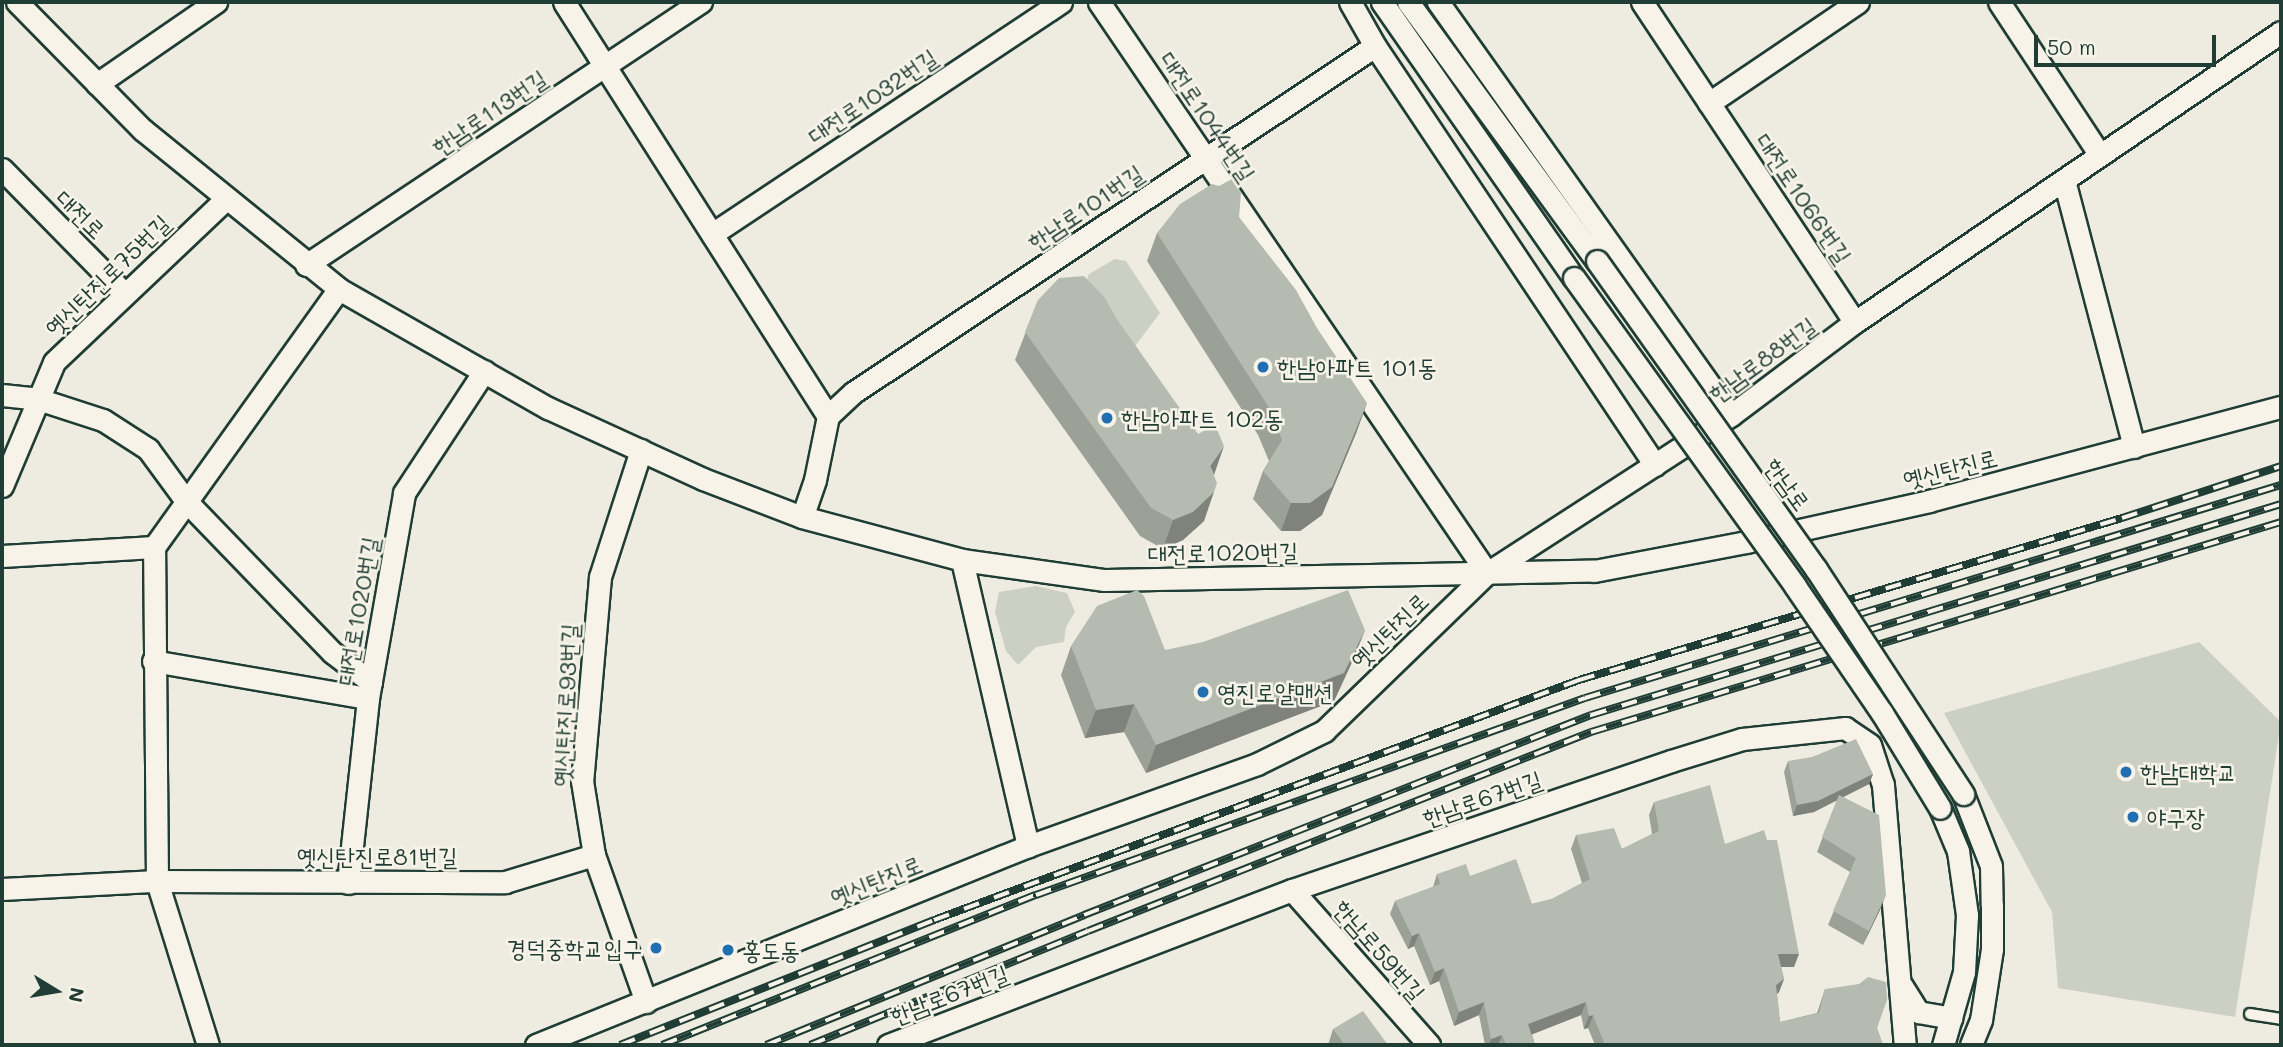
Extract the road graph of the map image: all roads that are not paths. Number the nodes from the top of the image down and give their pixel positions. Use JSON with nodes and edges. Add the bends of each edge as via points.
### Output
{"nodes":[{"id":1,"x":17,"y":2,"type":"edge"},
{"id":2,"x":216,"y":2,"type":"edge"},
{"id":3,"x":564,"y":2,"type":"edge"},
{"id":4,"x":701,"y":2,"type":"edge"},
{"id":5,"x":1061,"y":2,"type":"edge"},
{"id":6,"x":1099,"y":2,"type":"edge"},
{"id":7,"x":1350,"y":2,"type":"edge"},
{"id":8,"x":1382,"y":2,"type":"edge"},
{"id":9,"x":1408,"y":2,"type":"edge"},
{"id":10,"x":1642,"y":2,"type":"edge"},
{"id":11,"x":1858,"y":2,"type":"edge"},
{"id":12,"x":1999,"y":2,"type":"edge"},
{"id":13,"x":1440,"y":3,"type":"edge"},
{"id":14,"x":2281,"y":32,"type":"edge"},
{"id":15,"x":1375,"y":46,"type":"junction"},
{"id":16,"x":606,"y":66,"type":"junction"},
{"id":17,"x":96,"y":84,"type":"junction"},
{"id":18,"x":1709,"y":103,"type":"junction"},
{"id":19,"x":2100,"y":155,"type":"junction"},
{"id":20,"x":1205,"y":159,"type":"junction"},
{"id":21,"x":2,"y":169,"type":"edge"},
{"id":22,"x":2064,"y":180,"type":"junction"},
{"id":23,"x":226,"y":199,"type":"junction"},
{"id":24,"x":712,"y":234,"type":"junction"},
{"id":25,"x":306,"y":265,"type":"junction"},
{"id":26,"x":339,"y":289,"type":"junction"},
{"id":27,"x":125,"y":294,"type":"junction"},
{"id":28,"x":1855,"y":322,"type":"junction"},
{"id":29,"x":484,"y":372,"type":"junction"},
{"id":30,"x":2,"y":395,"type":"edge"},
{"id":31,"x":38,"y":399,"type":"junction"},
{"id":32,"x":2281,"y":407,"type":"edge"},
{"id":33,"x":1731,"y":415,"type":"junction"},
{"id":34,"x":828,"y":416,"type":"junction"},
{"id":35,"x":2134,"y":447,"type":"junction"},
{"id":36,"x":641,"y":450,"type":"junction"},
{"id":37,"x":1655,"y":465,"type":"junction"},
{"id":38,"x":2,"y":486,"type":"edge"},
{"id":39,"x":187,"y":501,"type":"junction"},
{"id":40,"x":802,"y":517,"type":"junction"},
{"id":41,"x":154,"y":547,"type":"junction"},
{"id":42,"x":2,"y":556,"type":"edge"},
{"id":43,"x":962,"y":560,"type":"junction"},
{"id":44,"x":1486,"y":573,"type":"junction"},
{"id":45,"x":153,"y":662,"type":"junction"},
{"id":46,"x":370,"y":690,"type":"junction"},
{"id":47,"x":1028,"y":846,"type":"junction"},
{"id":48,"x":594,"y":855,"type":"junction"},
{"id":49,"x":157,"y":881,"type":"junction"},
{"id":50,"x":348,"y":883,"type":"junction"},
{"id":51,"x":2,"y":889,"type":"edge"},
{"id":52,"x":1292,"y":890,"type":"junction"},
{"id":53,"x":1901,"y":985,"type":"junction"},
{"id":54,"x":646,"y":1002,"type":"junction"},
{"id":55,"x":2250,"y":1014,"type":"dead end"},
{"id":56,"x":1951,"y":1018,"type":"junction"},
{"id":57,"x":2281,"y":1019,"type":"edge"},
{"id":58,"x":208,"y":1045,"type":"edge"},
{"id":59,"x":536,"y":1045,"type":"edge"},
{"id":60,"x":888,"y":1045,"type":"edge"},
{"id":61,"x":1429,"y":1045,"type":"edge"},
{"id":62,"x":1905,"y":1045,"type":"edge"},
{"id":63,"x":1943,"y":1045,"type":"edge"},
{"id":64,"x":1971,"y":1045,"type":"edge"}],
"edges":[{"from":1,"to":17,"type":"street","name":"대전로1020번길"},
{"from":2,"to":17,"type":"street"},
{"from":3,"to":16,"type":"street"},
{"from":4,"to":16,"type":"street","name":"한남로113번길"},
{"from":5,"to":24,"type":"street","name":"대전로1032번길"},
{"from":6,"to":20,"type":"street","name":"대전로1044번길"},
{"from":7,"to":15,"type":"street"},
{"from":8,"to":56,"type":"street","bridge":true,"via":[[1796,586],[1940,808],[1958,851],[1967,915],[1964,972]]},
{"from":9,"to":64,"type":"street","name":"한남로","bridge":true,"via":[[1816,569],[1963,794],[1991,866],[1992,892],[1992,949],[1981,1020]]},
{"from":10,"to":18,"type":"street","name":"대전로1066번길"},
{"from":11,"to":18,"type":"street"},
{"from":12,"to":19,"type":"street"},
{"from":13,"to":33,"type":"street"},
{"from":14,"to":19,"type":"street","name":"한남로88번길"},
{"from":15,"to":20,"type":"street","name":"한남로101번길"},
{"from":15,"to":37,"type":"street"},
{"from":16,"to":24,"type":"street"},
{"from":16,"to":25,"type":"street","name":"한남로113번길"},
{"from":17,"to":23,"type":"street","name":"대전로1020번길","via":[[143,131]]},
{"from":18,"to":28,"type":"street","name":"대전로1066번길"},
{"from":19,"to":22,"type":"street","name":"한남로88번길"},
{"from":20,"to":34,"type":"street","name":"한남로101번길","via":[[854,392]]},
{"from":20,"to":44,"type":"street","name":"대전로1044번길"},
{"from":21,"to":27,"type":"street","name":"대전로"},
{"from":22,"to":28,"type":"street","name":"한남로88번길"},
{"from":22,"to":35,"type":"street"},
{"from":23,"to":25,"type":"street","name":"대전로1020번길"},
{"from":23,"to":27,"type":"street","name":"옛신탄진로75번길"},
{"from":24,"to":34,"type":"street"},
{"from":25,"to":26,"type":"street","name":"대전로1020번길"},
{"from":26,"to":29,"type":"street","name":"대전로1020번길"},
{"from":26,"to":39,"type":"street"},
{"from":27,"to":31,"type":"street","name":"옛신탄진로75번길","via":[[54,362]]},
{"from":28,"to":33,"type":"street","name":"한남로88번길"},
{"from":29,"to":36,"type":"street","name":"대전로1020번길","via":[[548,408]]},
{"from":29,"to":46,"type":"street","name":"대전로1020번길","via":[[404,493]]},
{"from":30,"to":31,"type":"street"},
{"from":31,"to":38,"type":"street","name":"옛신탄진로75번길"},
{"from":31,"to":39,"type":"street","via":[[103,421],[148,449]]},
{"from":32,"to":35,"type":"street","name":"옛신탄진로"},
{"from":33,"to":37,"type":"street","name":"한남로88번길"},
{"from":34,"to":40,"type":"street"},
{"from":35,"to":44,"type":"street","name":"옛신탄진로","via":[[1942,498],[1746,542],[1594,571]]},
{"from":36,"to":40,"type":"street","name":"대전로1020번길"},
{"from":36,"to":48,"type":"street","name":"옛신탄진로93번길","via":[[600,576],[582,781]]},
{"from":37,"to":44,"type":"street","name":"한남로88번길"},
{"from":39,"to":41,"type":"street"},
{"from":39,"to":46,"type":"street"},
{"from":40,"to":43,"type":"street","name":"대전로1020번길"},
{"from":41,"to":42,"type":"street"},
{"from":41,"to":45,"type":"street"},
{"from":43,"to":44,"type":"street","name":"대전로1020번길","via":[[1105,580]]},
{"from":43,"to":47,"type":"street"},
{"from":44,"to":47,"type":"street","name":"옛신탄진로","via":[[1324,731],[1257,764]]},
{"from":45,"to":46,"type":"street"},
{"from":45,"to":49,"type":"street"},
{"from":46,"to":50,"type":"street","name":"대전로1020번길"},
{"from":47,"to":54,"type":"street","name":"옛신탄진로"},
{"from":48,"to":50,"type":"street","name":"옛신탄진로81번길","via":[[505,882]]},
{"from":48,"to":54,"type":"street","name":"옛신탄진로93번길"},
{"from":49,"to":50,"type":"street","name":"옛신탄진로81번길"},
{"from":49,"to":51,"type":"street"},
{"from":49,"to":58,"type":"street"},
{"from":52,"to":53,"type":"street","name":"한남로67번길","via":[[1741,739],[1845,728],[1870,745],[1883,785]]},
{"from":52,"to":60,"type":"street","name":"한남로67번길"},
{"from":52,"to":61,"type":"street","name":"한남로59번길"},
{"from":53,"to":56,"type":"street","via":[[1918,1012]]},
{"from":53,"to":62,"type":"street","name":"한남로67번길"},
{"from":54,"to":59,"type":"street","name":"옛신탄진로"},
{"from":55,"to":57,"type":"lane"},
{"from":56,"to":63,"type":"street"}]}
